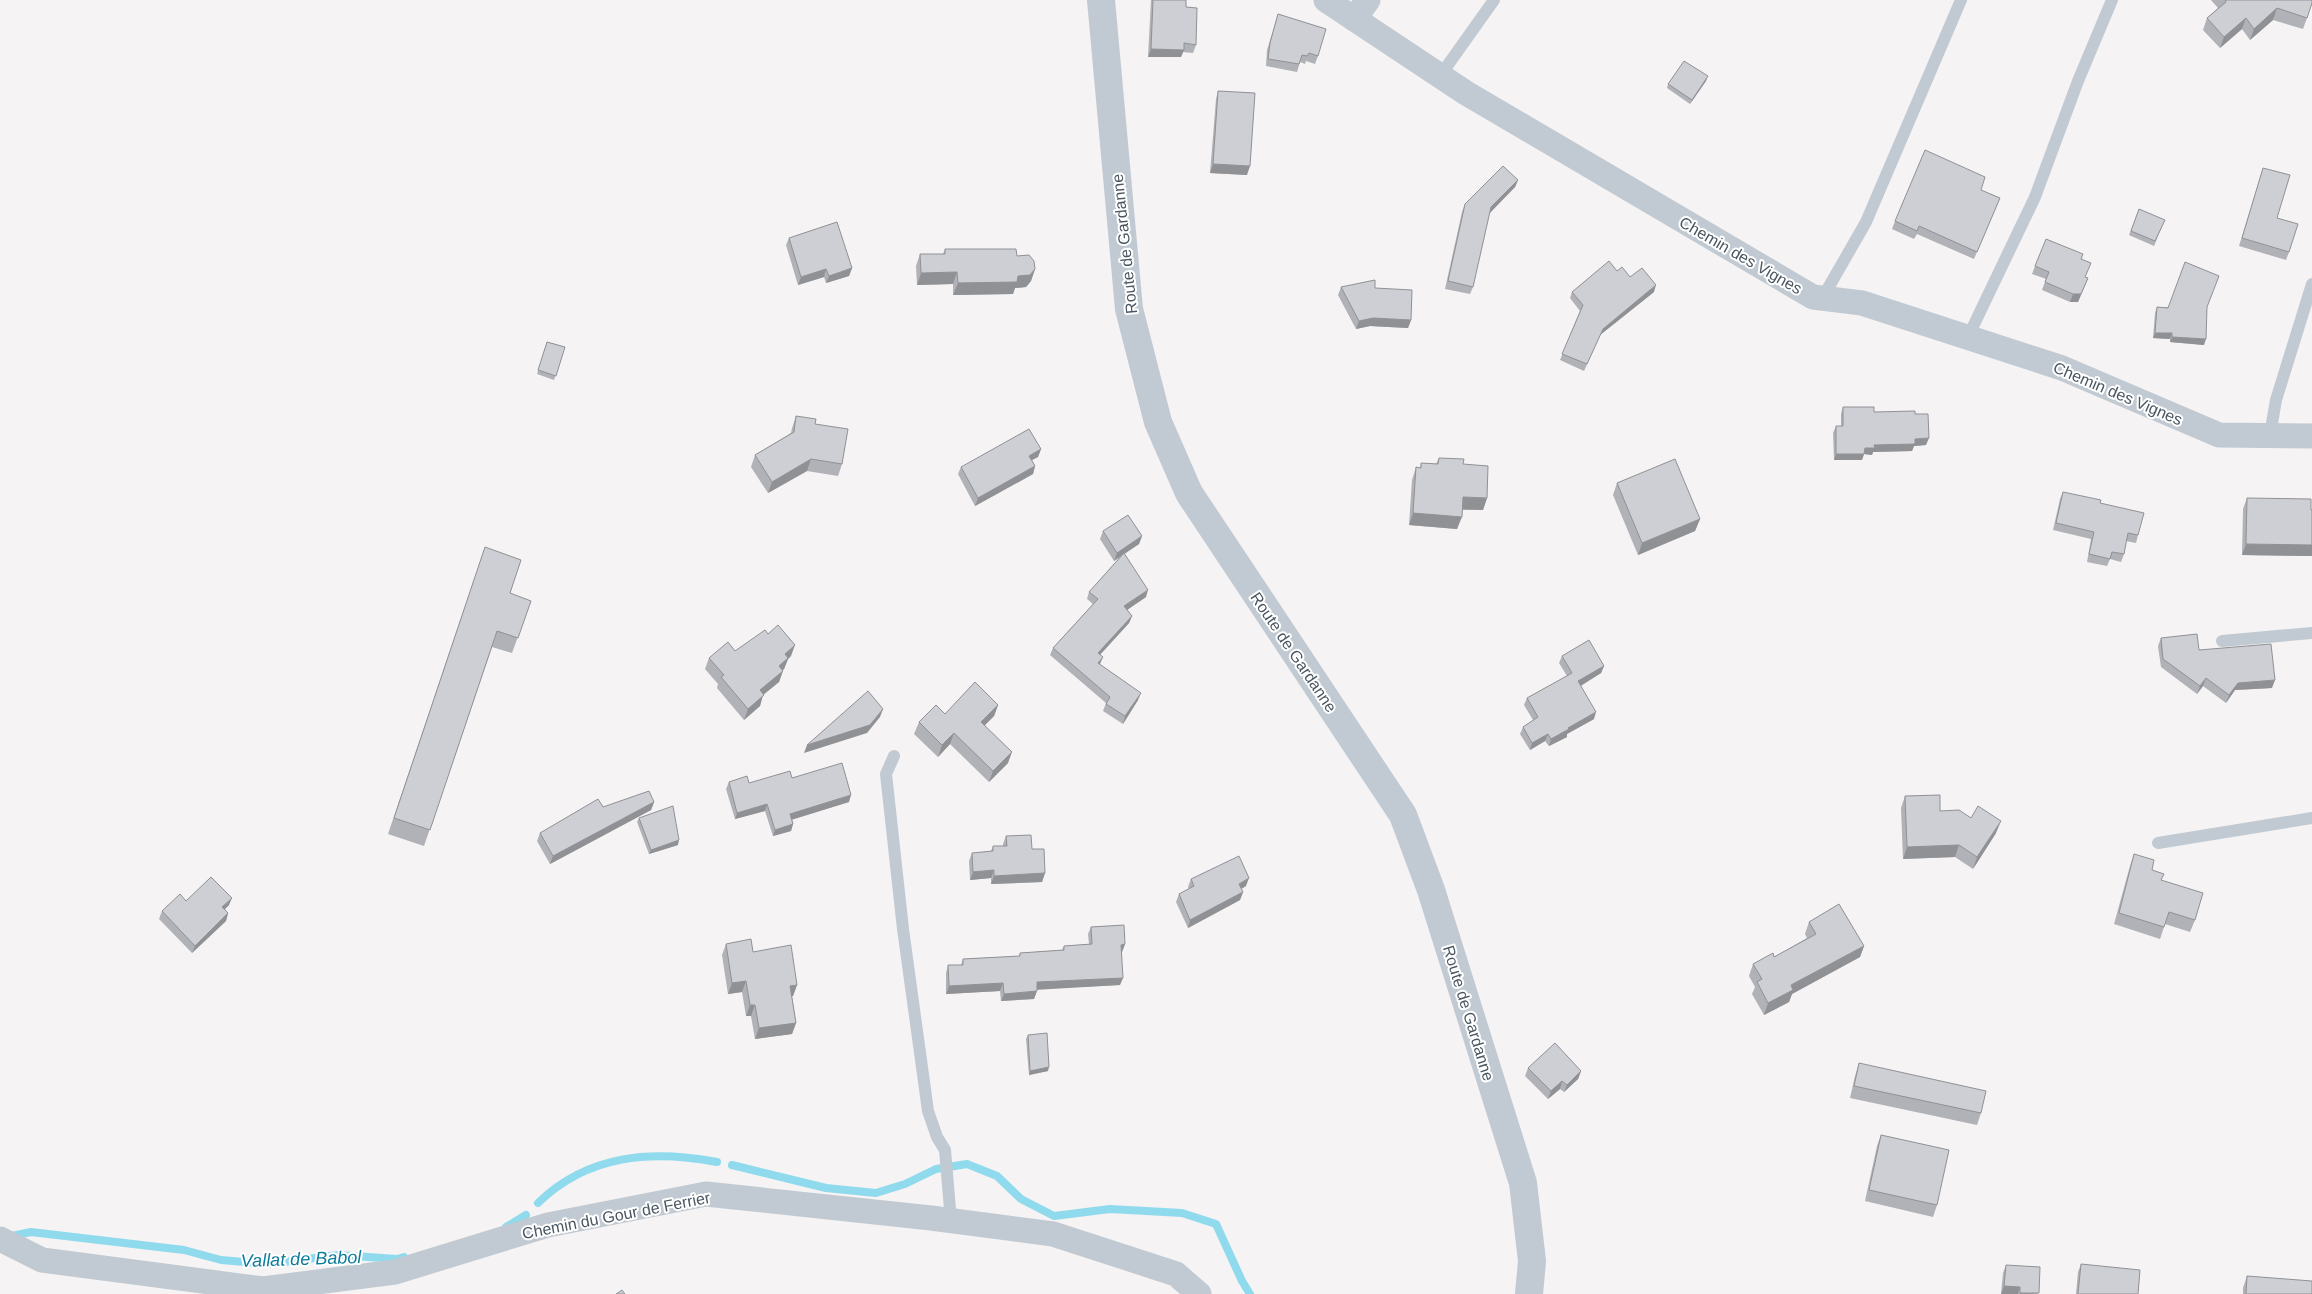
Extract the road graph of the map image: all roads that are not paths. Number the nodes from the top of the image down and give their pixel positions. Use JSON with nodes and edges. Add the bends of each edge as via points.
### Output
{"nodes":[{"id":1,"x":1101,"y":0,"type":"edge"},
{"id":2,"x":1326,"y":0,"type":"edge"},
{"id":3,"x":1494,"y":0,"type":"edge"},
{"id":4,"x":1961,"y":0,"type":"edge"},
{"id":5,"x":2112,"y":0,"type":"edge"},
{"id":6,"x":1361,"y":9,"type":"edge"},
{"id":7,"x":1440,"y":76,"type":"junction"},
{"id":8,"x":2312,"y":284,"type":"edge"},
{"id":9,"x":1823,"y":297,"type":"junction"},
{"id":10,"x":1968,"y":337,"type":"junction"},
{"id":11,"x":2270,"y":436,"type":"junction"},
{"id":12,"x":2312,"y":436,"type":"edge"},
{"id":13,"x":2312,"y":633,"type":"edge"},
{"id":14,"x":2222,"y":641,"type":"dead end"},
{"id":15,"x":894,"y":756,"type":"dead end"},
{"id":16,"x":2312,"y":818,"type":"edge"},
{"id":17,"x":2158,"y":843,"type":"dead end"},
{"id":18,"x":951,"y":1221,"type":"junction"},
{"id":19,"x":0,"y":1239,"type":"edge"},
{"id":20,"x":1199,"y":1294,"type":"edge"},
{"id":21,"x":1529,"y":1294,"type":"edge"}],
"edges":[{"from":1,"to":21,"type":"street","name":"Route de Gardanne","via":[[1129,308],[1158,422],[1189,493],[1403,815],[1431,890],[1523,1183],[1532,1261]]},
{"from":2,"to":6,"type":"street","name":"Chemin des Vignes"},
{"from":3,"to":7,"type":"lane"},
{"from":4,"to":9,"type":"lane","via":[[1866,222]]},
{"from":5,"to":10,"type":"lane","via":[[2035,197]]},
{"from":6,"to":7,"type":"street","name":"Chemin des Vignes"},
{"from":7,"to":9,"type":"street","name":"Chemin des Vignes","via":[[1804,292],[1813,297]]},
{"from":8,"to":11,"type":"lane","via":[[2276,400]]},
{"from":9,"to":10,"type":"street","name":"Chemin des Vignes","via":[[1862,302]]},
{"from":10,"to":11,"type":"street","name":"Chemin des Vignes","via":[[2062,368],[2218,435]]},
{"from":11,"to":12,"type":"street","name":"Chemin des Vignes"},
{"from":13,"to":14,"type":"lane"},
{"from":15,"to":18,"type":"lane","via":[[886,774],[903,929],[928,1111],[945,1150]]},
{"from":16,"to":17,"type":"lane"},
{"from":18,"to":19,"type":"street","name":"Chemin du Gour de Ferrier","via":[[706,1194],[548,1225],[395,1272],[263,1289],[42,1260]]},
{"from":18,"to":20,"type":"street","name":"Chemin du Gour de Ferrier","via":[[1053,1234],[1176,1274]]}]}
